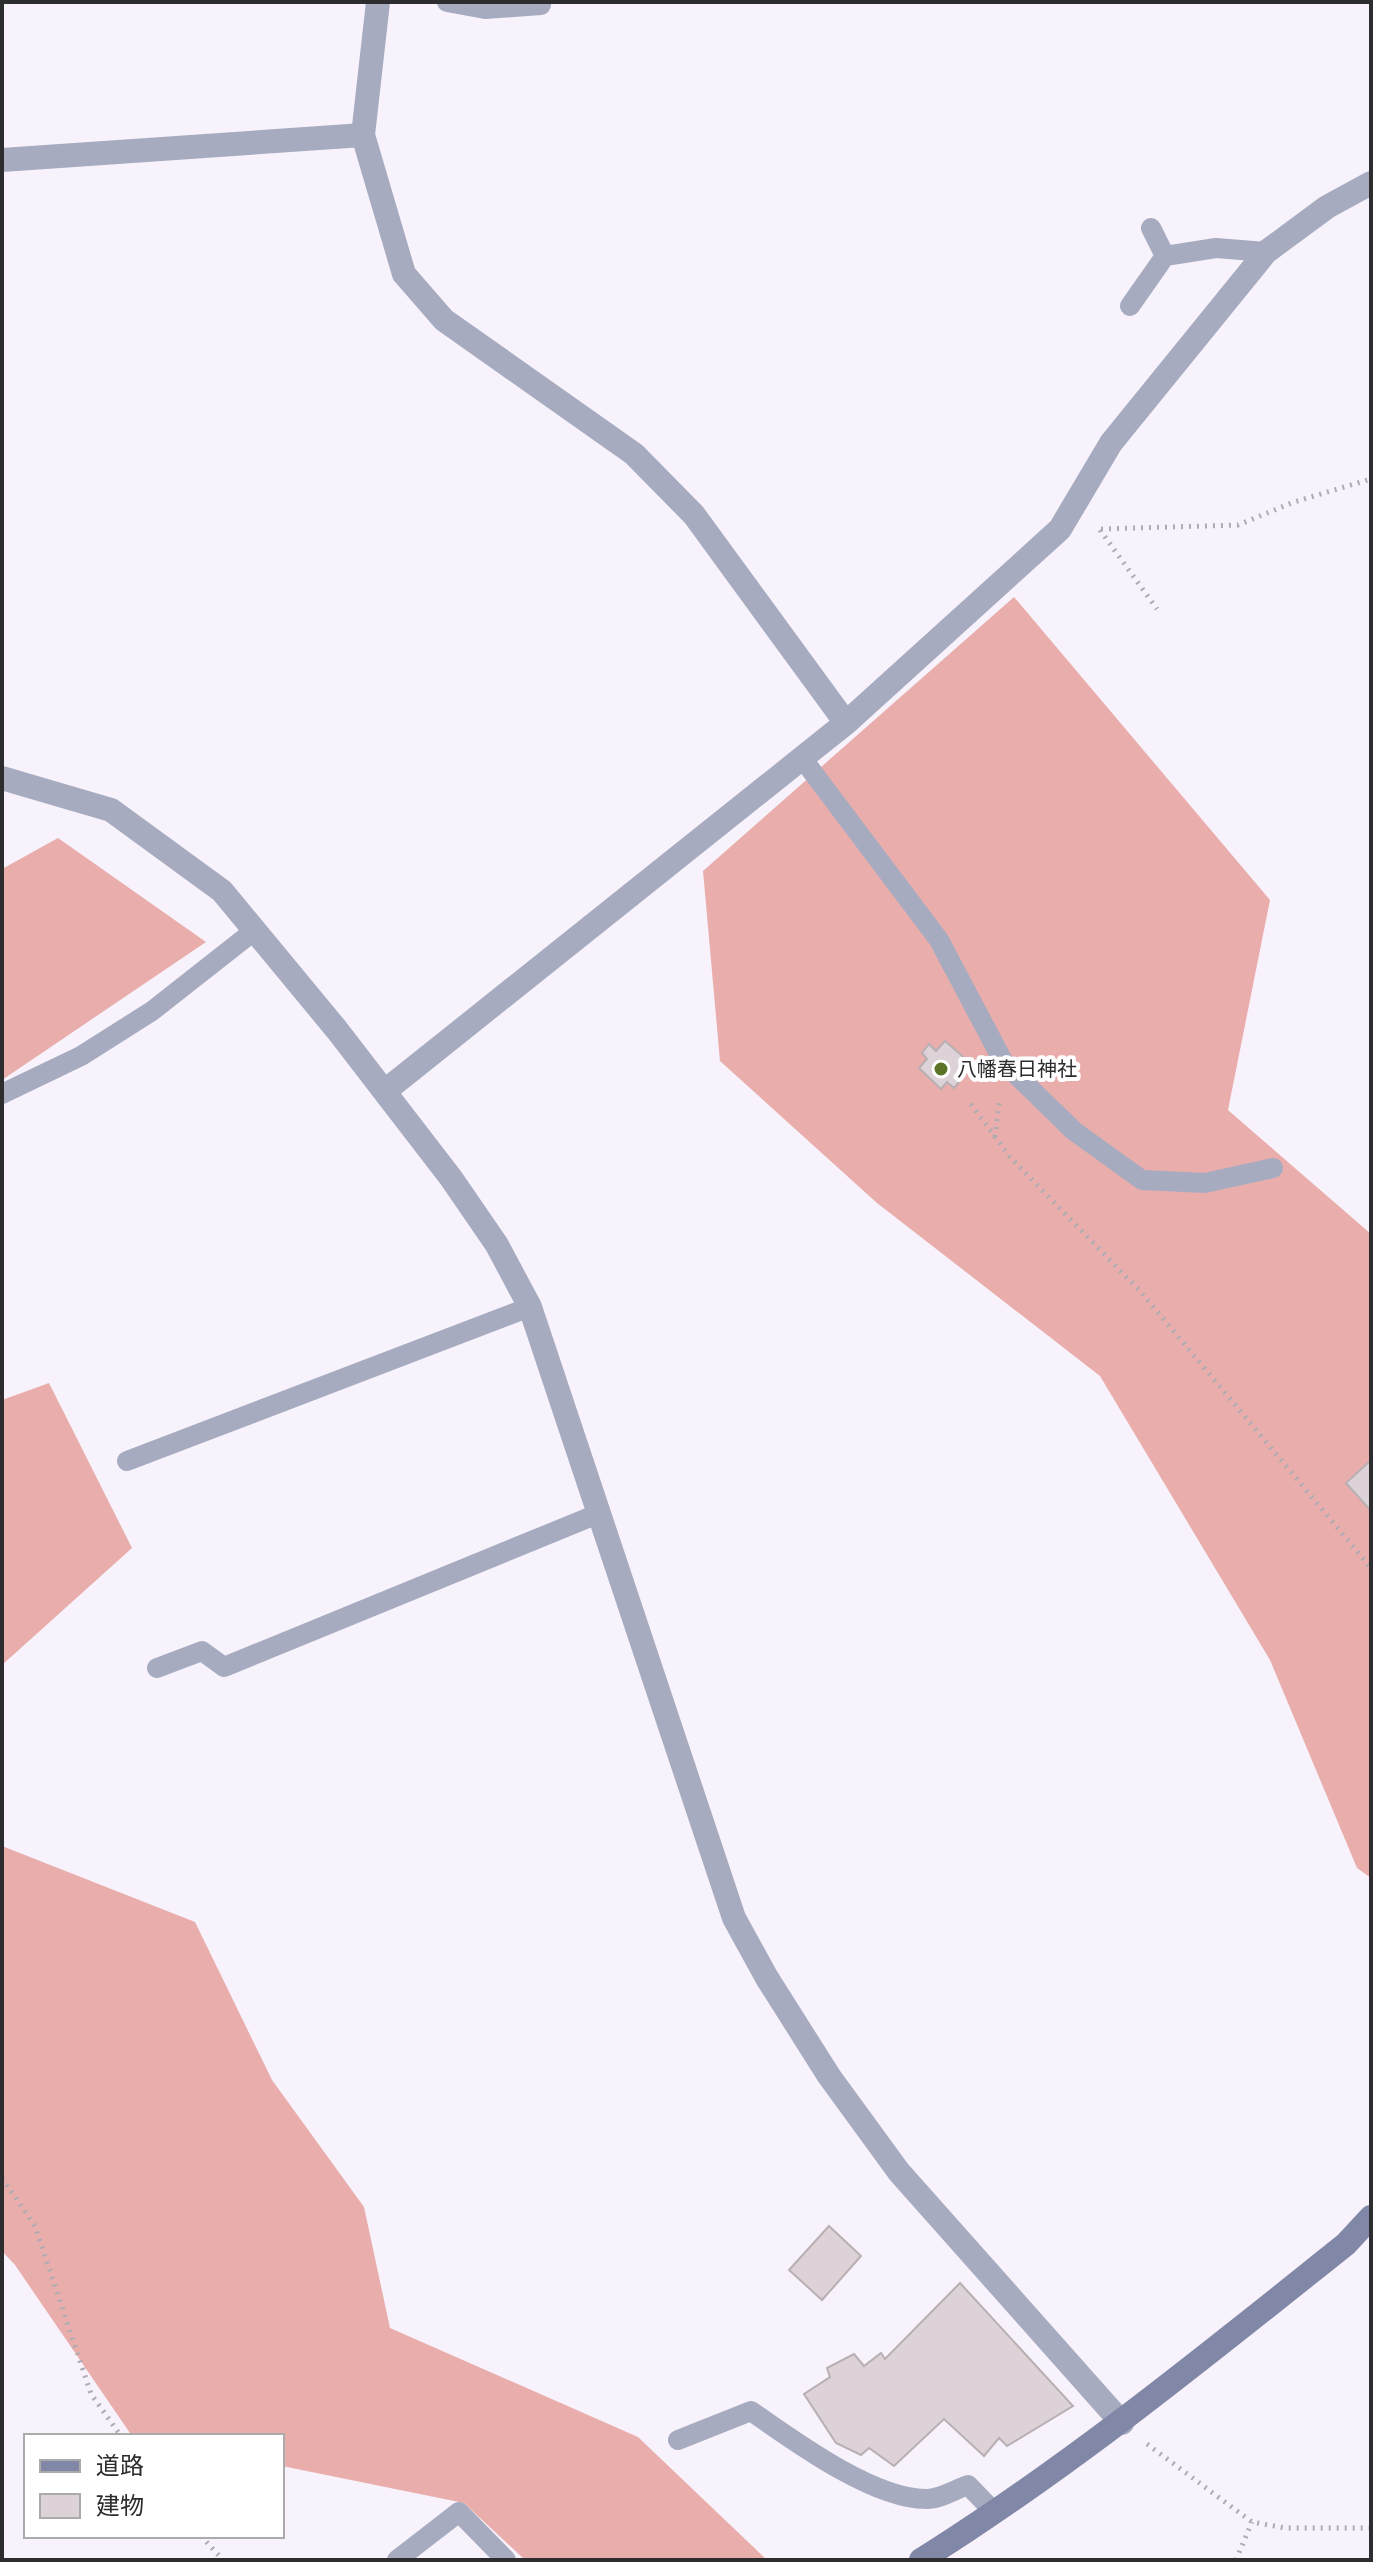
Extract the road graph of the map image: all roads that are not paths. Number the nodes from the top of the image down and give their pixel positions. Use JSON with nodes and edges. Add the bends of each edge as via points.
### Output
{"nodes":[{"id":1,"x":378,"y":2,"type":"edge"},
{"id":2,"x":447,"y":2,"type":"edge"},
{"id":3,"x":541,"y":5,"type":"dead end"},
{"id":4,"x":363,"y":135,"type":"junction"},
{"id":5,"x":2,"y":160,"type":"edge"},
{"id":6,"x":1371,"y":183,"type":"edge"},
{"id":7,"x":1151,"y":228,"type":"dead end"},
{"id":8,"x":1266,"y":252,"type":"junction"},
{"id":9,"x":1165,"y":256,"type":"junction"},
{"id":10,"x":1130,"y":306,"type":"dead end"},
{"id":11,"x":846,"y":723,"type":"junction"},
{"id":12,"x":802,"y":758,"type":"junction"},
{"id":13,"x":2,"y":778,"type":"edge"},
{"id":14,"x":255,"y":930,"type":"junction"},
{"id":15,"x":385,"y":1091,"type":"junction"},
{"id":16,"x":2,"y":1094,"type":"edge"},
{"id":17,"x":1273,"y":1168,"type":"dead end"},
{"id":18,"x":530,"y":1307,"type":"junction"},
{"id":19,"x":127,"y":1461,"type":"dead end"},
{"id":20,"x":600,"y":1513,"type":"junction"},
{"id":21,"x":157,"y":1668,"type":"dead end"},
{"id":22,"x":1371,"y":2217,"type":"edge"},
{"id":23,"x":1122,"y":2423,"type":"junction"},
{"id":24,"x":678,"y":2440,"type":"dead end"},
{"id":25,"x":995,"y":2513,"type":"junction"},
{"id":26,"x":397,"y":2560,"type":"edge"},
{"id":27,"x":506,"y":2560,"type":"edge"},
{"id":28,"x":921,"y":2560,"type":"edge"}],
"edges":[{"from":1,"to":4,"type":"street"},
{"from":2,"to":3,"type":"lane","via":[[485,9]]},
{"from":4,"to":5,"type":"street"},
{"from":4,"to":11,"type":"street","via":[[404,274],[444,320],[634,454],[654,474],[694,515]]},
{"from":6,"to":8,"type":"street","via":[[1327,207]]},
{"from":7,"to":9,"type":"lane"},
{"from":8,"to":9,"type":"lane","via":[[1216,248]]},
{"from":8,"to":11,"type":"street","via":[[1111,443],[1060,529]]},
{"from":9,"to":10,"type":"lane"},
{"from":11,"to":12,"type":"street"},
{"from":12,"to":15,"type":"street"},
{"from":12,"to":17,"type":"lane","via":[[939,940],[1004,1063],[1074,1131],[1142,1180],[1205,1183]]},
{"from":13,"to":14,"type":"street","via":[[111,810],[222,891]]},
{"from":14,"to":15,"type":"street"},
{"from":14,"to":16,"type":"lane","via":[[152,1011],[81,1056]]},
{"from":15,"to":18,"type":"street","via":[[497,1245]]},
{"from":18,"to":19,"type":"lane"},
{"from":18,"to":20,"type":"street"},
{"from":20,"to":21,"type":"lane","via":[[224,1667],[202,1651]]},
{"from":20,"to":23,"type":"street","via":[[734,1918],[767,1978],[899,2172]]},
{"from":22,"to":23,"type":"street","via":[[1346,2244]]},
{"from":23,"to":25,"type":"street"},
{"from":24,"to":25,"type":"lane","via":[[751,2411],[819,2459],[894,2494],[929,2500],[968,2485]]},
{"from":25,"to":28,"type":"street"},
{"from":26,"to":27,"type":"lane","via":[[459,2512]]}]}
